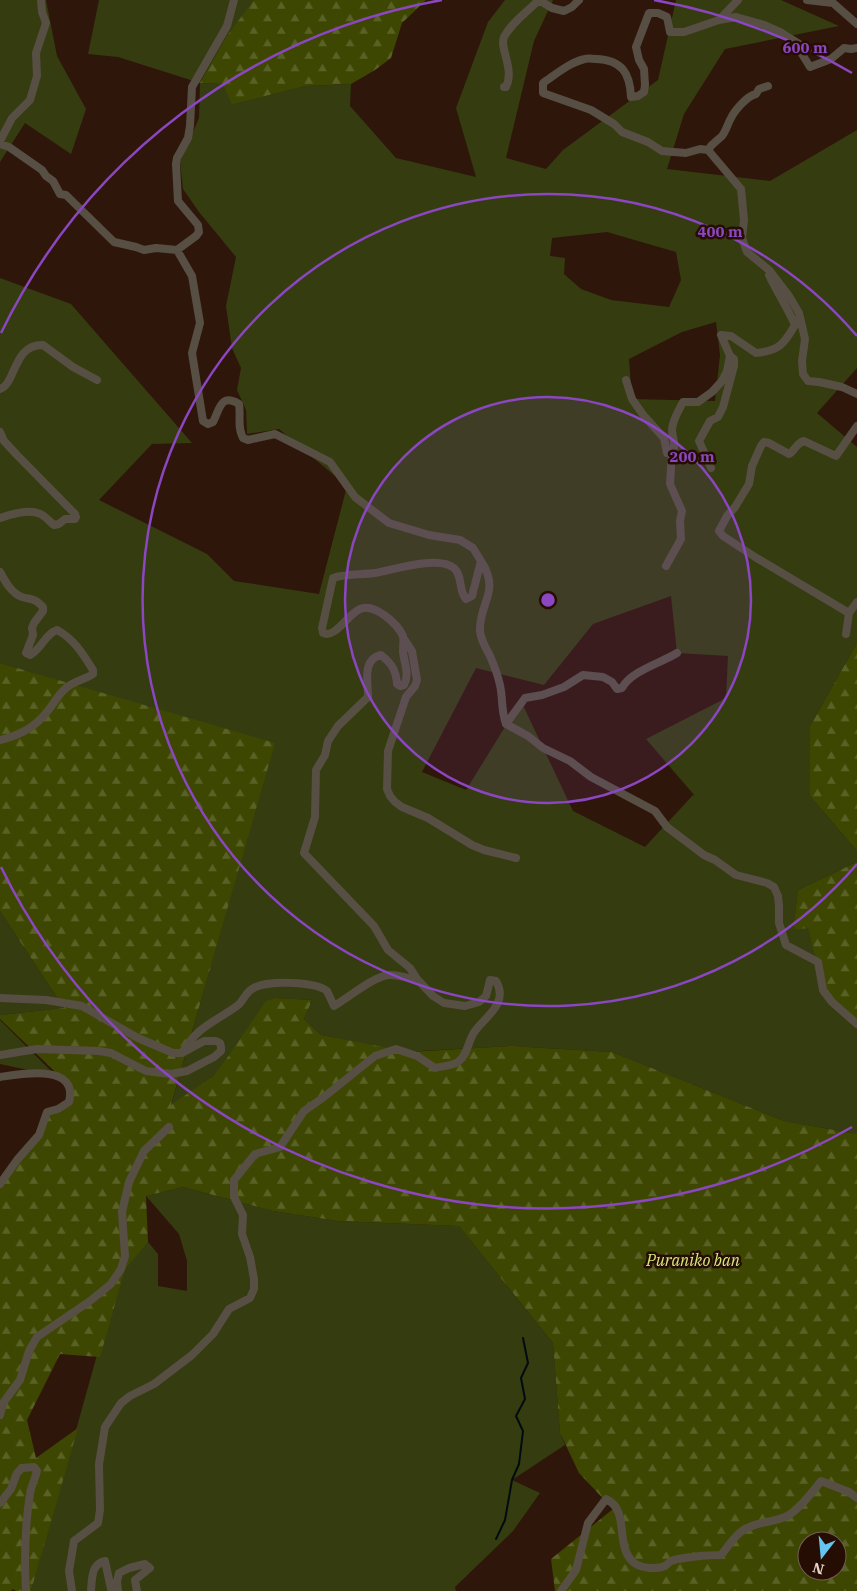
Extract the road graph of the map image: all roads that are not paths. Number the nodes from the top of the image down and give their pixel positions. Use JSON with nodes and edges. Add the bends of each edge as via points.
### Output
{"nodes":[{"id":1,"x":41,"y":0,"type":"edge"},
{"id":2,"x":234,"y":0,"type":"edge"},
{"id":3,"x":539,"y":0,"type":"edge"},
{"id":4,"x":579,"y":0,"type":"edge"},
{"id":5,"x":738,"y":0,"type":"edge"},
{"id":6,"x":807,"y":0,"type":"edge"},
{"id":7,"x":719,"y":20,"type":"junction"},
{"id":8,"x":857,"y":24,"type":"edge"},
{"id":9,"x":857,"y":48,"type":"edge"},
{"id":10,"x":768,"y":86,"type":"dead end"},
{"id":11,"x":504,"y":87,"type":"dead end"},
{"id":12,"x":0,"y":142,"type":"edge"},
{"id":13,"x":708,"y":150,"type":"junction"},
{"id":14,"x":177,"y":250,"type":"junction"},
{"id":15,"x":771,"y":272,"type":"junction"},
{"id":16,"x":730,"y":356,"type":"junction"},
{"id":17,"x":97,"y":380,"type":"dead end"},
{"id":18,"x":626,"y":380,"type":"dead end"},
{"id":19,"x":0,"y":389,"type":"edge"},
{"id":20,"x":857,"y":394,"type":"edge"},
{"id":21,"x":857,"y":426,"type":"edge"},
{"id":22,"x":0,"y":432,"type":"edge"},
{"id":23,"x":672,"y":453,"type":"junction"},
{"id":24,"x":711,"y":468,"type":"dead end"},
{"id":25,"x":0,"y":518,"type":"edge"},
{"id":26,"x":481,"y":560,"type":"junction"},
{"id":27,"x":666,"y":566,"type":"dead end"},
{"id":28,"x":0,"y":572,"type":"edge"},
{"id":29,"x":857,"y":602,"type":"edge"},
{"id":30,"x":849,"y":613,"type":"junction"},
{"id":31,"x":846,"y":634,"type":"dead end"},
{"id":32,"x":403,"y":637,"type":"junction"},
{"id":33,"x":677,"y":653,"type":"dead end"},
{"id":34,"x":506,"y":724,"type":"junction"},
{"id":35,"x":0,"y":740,"type":"edge"},
{"id":36,"x":516,"y":858,"type":"dead end"},
{"id":37,"x":416,"y":979,"type":"junction"},
{"id":38,"x":0,"y":998,"type":"edge"},
{"id":39,"x":857,"y":1024,"type":"edge"},
{"id":40,"x":182,"y":1052,"type":"junction"},
{"id":41,"x":0,"y":1055,"type":"edge"},
{"id":42,"x":0,"y":1077,"type":"edge"},
{"id":43,"x":169,"y":1127,"type":"dead end"},
{"id":44,"x":0,"y":1184,"type":"edge"},
{"id":45,"x":0,"y":1415,"type":"edge"},
{"id":46,"x":857,"y":1498,"type":"edge"},
{"id":47,"x":0,"y":1503,"type":"edge"},
{"id":48,"x":26,"y":1591,"type":"edge"},
{"id":49,"x":72,"y":1591,"type":"edge"},
{"id":50,"x":91,"y":1591,"type":"edge"},
{"id":51,"x":117,"y":1591,"type":"edge"},
{"id":52,"x":137,"y":1591,"type":"edge"},
{"id":53,"x":561,"y":1591,"type":"edge"}],
"edges":[{"from":1,"to":12,"type":"street","via":[[46,23],[36,53],[37,76],[30,100],[12,118]]},
{"from":2,"to":14,"type":"street","via":[[227,26],[192,87],[188,138],[177,158],[178,201],[198,225],[199,232]]},
{"from":3,"to":4,"type":"street","via":[[564,11]]},
{"from":3,"to":11,"type":"street","via":[[512,25],[504,38],[509,80]]},
{"from":5,"to":7,"type":"street"},
{"from":6,"to":8,"type":"street","via":[[833,3]]},
{"from":7,"to":9,"type":"street","via":[[736,17],[778,31],[799,44],[810,67],[832,59],[844,48]]},
{"from":7,"to":13,"type":"street","via":[[684,32],[670,32],[667,17],[649,13],[636,47],[638,60],[644,69],[645,85],[644,92],[638,96],[631,98],[631,88],[622,67],[614,61],[602,59],[578,61],[543,83],[542,93],[598,115],[622,132],[662,151],[686,153]]},
{"from":10,"to":13,"type":"street","via":[[750,95],[735,111],[722,135]]},
{"from":12,"to":14,"type":"street","via":[[36,165],[53,181],[60,194],[114,242],[144,250]]},
{"from":13,"to":15,"type":"street","via":[[741,189],[742,238],[747,252]]},
{"from":14,"to":26,"type":"street","via":[[192,276],[200,323],[192,353],[203,421],[213,422],[220,405],[234,401],[239,404],[239,424],[244,438],[275,434],[322,456],[355,497],[389,523],[460,540],[473,548]]},
{"from":15,"to":16,"type":"street","via":[[769,275],[795,325],[784,343],[766,352],[756,353],[731,336],[721,335]]},
{"from":15,"to":20,"type":"street","via":[[799,313],[806,339],[803,374],[808,381],[834,385]]},
{"from":16,"to":23,"type":"street","via":[[727,371],[712,392],[698,402],[684,402],[674,420],[675,446]]},
{"from":16,"to":24,"type":"street","via":[[734,359],[734,366],[723,407],[718,417],[710,421],[699,441]]},
{"from":17,"to":19,"type":"street","via":[[43,345],[38,345],[20,356],[9,382]]},
{"from":18,"to":23,"type":"street","via":[[632,399],[664,438],[667,452]]},
{"from":21,"to":30,"type":"street","via":[[836,456],[804,441],[789,454],[764,442],[752,466],[749,484],[719,531],[755,557]]},
{"from":22,"to":25,"type":"street","via":[[4,441],[76,514],[75,519],[65,519],[54,525],[36,513],[22,512]]},
{"from":23,"to":27,"type":"street","via":[[670,484],[682,511],[681,539]]},
{"from":26,"to":32,"type":"street","via":[[472,596],[466,599],[459,574],[447,564],[418,563],[333,578],[323,633],[332,634],[350,615],[366,608],[392,620]]},
{"from":26,"to":34,"type":"street","via":[[489,577],[490,589],[480,633],[500,684]]},
{"from":28,"to":35,"type":"street","via":[[14,592],[36,599],[43,607],[32,628],[33,636],[26,653],[30,655],[51,632],[57,630],[77,645],[93,670],[88,678],[67,687],[34,725],[14,737]]},
{"from":29,"to":30,"type":"street"},
{"from":30,"to":31,"type":"street"},
{"from":32,"to":36,"type":"street","via":[[412,651],[417,680],[406,697],[388,751],[387,789],[390,796],[402,807],[428,818],[472,845]]},
{"from":32,"to":37,"type":"street","via":[[408,672],[404,685],[397,684],[392,664],[381,655],[376,656],[367,666],[368,697],[338,726],[328,741],[326,755],[316,770],[315,817],[304,853],[374,926],[388,950],[410,968]]},
{"from":33,"to":34,"type":"street","via":[[664,662],[652,664],[625,682],[622,688],[617,689],[603,677],[583,675],[564,687],[525,698]]},
{"from":34,"to":39,"type":"street","via":[[591,777],[655,811],[667,827],[704,855],[736,874],[774,887],[786,945],[818,962],[823,990]]},
{"from":37,"to":40,"type":"street","via":[[391,974],[376,978],[334,1006],[327,990],[315,986],[295,982],[253,988],[240,1005],[190,1038]]},
{"from":37,"to":49,"type":"street","via":[[444,1003],[465,1006],[479,1002],[486,996],[490,980],[496,981],[499,1002],[475,1031],[462,1059],[456,1064],[435,1068],[417,1056],[396,1049],[375,1056],[304,1110],[280,1147],[255,1154],[234,1180],[234,1197],[243,1215],[242,1234],[250,1256],[254,1289],[250,1298],[229,1309],[213,1334],[192,1355],[154,1384],[121,1403],[106,1427],[99,1464],[98,1523],[74,1541],[69,1571]]},
{"from":38,"to":40,"type":"street","via":[[82,1006],[138,1038],[172,1053]]},
{"from":40,"to":41,"type":"street","via":[[204,1041],[216,1041],[221,1047],[214,1057],[187,1071],[171,1074],[146,1071],[99,1051],[37,1049]]},
{"from":42,"to":44,"type":"street","via":[[48,1073],[61,1077],[70,1086],[71,1095],[69,1102],[47,1112],[39,1134]]},
{"from":43,"to":45,"type":"street","via":[[144,1152],[129,1182],[122,1212],[125,1256],[122,1269],[111,1284],[90,1301],[37,1337],[20,1380],[3,1403]]},
{"from":46,"to":53,"type":"street","via":[[821,1481],[790,1514],[745,1529],[734,1537],[721,1555],[652,1567],[641,1567],[632,1561],[625,1550],[620,1516],[613,1502],[606,1499],[588,1523],[576,1570]]},
{"from":47,"to":48,"type":"street","via":[[11,1489],[17,1473],[22,1468],[34,1468],[37,1472],[30,1491],[26,1526]]},
{"from":50,"to":51,"type":"street","via":[[95,1566],[105,1561],[111,1589]]},
{"from":51,"to":52,"type":"street","via":[[120,1573],[145,1564],[150,1568],[135,1580]]}]}
